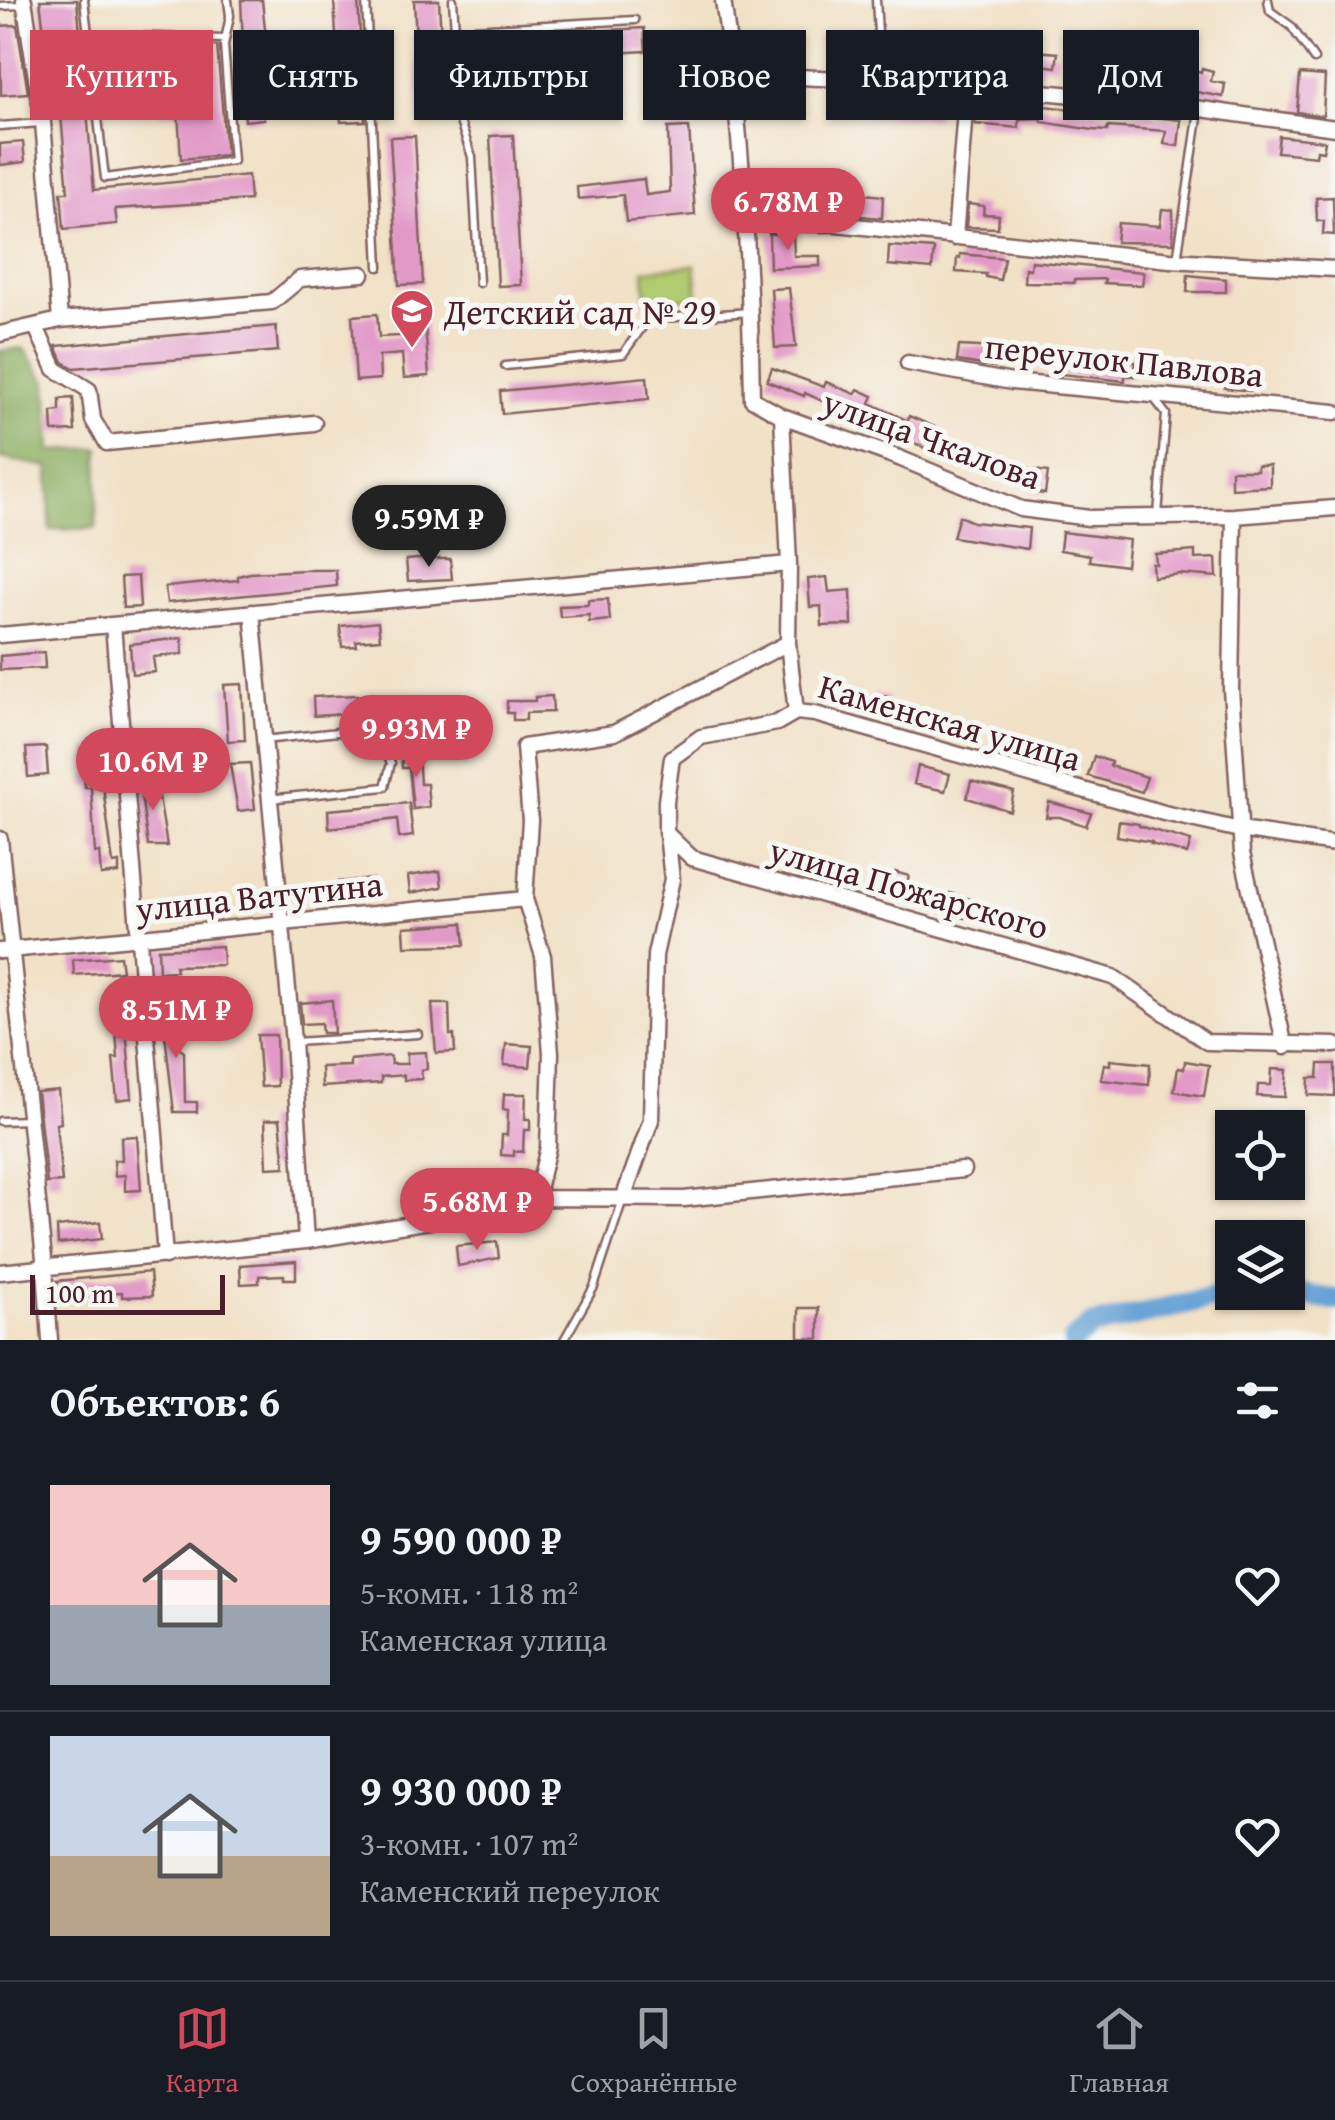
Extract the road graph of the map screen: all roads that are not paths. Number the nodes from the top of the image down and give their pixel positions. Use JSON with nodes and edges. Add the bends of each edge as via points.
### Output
{"nodes":[{"id":1,"x":84,"y":0,"type":"edge"},
{"id":2,"x":228,"y":0,"type":"edge"},
{"id":3,"x":366,"y":0,"type":"edge"},
{"id":4,"x":453,"y":0,"type":"edge"},
{"id":5,"x":723,"y":0,"type":"edge"},
{"id":6,"x":876,"y":0,"type":"edge"},
{"id":7,"x":1268,"y":0,"type":"edge"},
{"id":8,"x":23,"y":2,"type":"edge"},
{"id":9,"x":0,"y":6,"type":"edge"},
{"id":10,"x":635,"y":20,"type":"dead end"},
{"id":11,"x":87,"y":30,"type":"edge"},
{"id":12,"x":455,"y":30,"type":"joint"},
{"id":13,"x":727,"y":30,"type":"edge"},
{"id":14,"x":878,"y":30,"type":"edge"},
{"id":15,"x":213,"y":39,"type":"edge"},
{"id":16,"x":225,"y":39,"type":"junction"},
{"id":17,"x":1314,"y":58,"type":"dead end"},
{"id":18,"x":1199,"y":110,"type":"edge"},
{"id":19,"x":98,"y":120,"type":"edge"},
{"id":20,"x":459,"y":120,"type":"edge"},
{"id":21,"x":737,"y":120,"type":"edge"},
{"id":22,"x":964,"y":120,"type":"edge"},
{"id":23,"x":1198,"y":120,"type":"edge"},
{"id":24,"x":43,"y":123,"type":"junction"},
{"id":25,"x":0,"y":126,"type":"edge"},
{"id":26,"x":1335,"y":128,"type":"edge"},
{"id":27,"x":744,"y":223,"type":"junction"},
{"id":28,"x":955,"y":238,"type":"junction"},
{"id":29,"x":1177,"y":260,"type":"junction"},
{"id":30,"x":379,"y":267,"type":"dead end"},
{"id":31,"x":1335,"y":269,"type":"edge"},
{"id":32,"x":362,"y":274,"type":"dead end"},
{"id":33,"x":479,"y":283,"type":"dead end"},
{"id":34,"x":751,"y":312,"type":"junction"},
{"id":35,"x":60,"y":320,"type":"junction"},
{"id":36,"x":36,"y":327,"type":"junction"},
{"id":37,"x":0,"y":334,"type":"edge"},
{"id":38,"x":908,"y":363,"type":"dead end"},
{"id":39,"x":506,"y":366,"type":"dead end"},
{"id":40,"x":1149,"y":392,"type":"junction"},
{"id":41,"x":1335,"y":412,"type":"edge"},
{"id":42,"x":782,"y":416,"type":"junction"},
{"id":43,"x":314,"y":424,"type":"dead end"},
{"id":44,"x":1335,"y":508,"type":"edge"},
{"id":45,"x":1234,"y":516,"type":"junction"},
{"id":46,"x":1158,"y":517,"type":"junction"},
{"id":47,"x":788,"y":564,"type":"junction"},
{"id":48,"x":252,"y":612,"type":"junction"},
{"id":49,"x":114,"y":625,"type":"junction"},
{"id":50,"x":0,"y":635,"type":"edge"},
{"id":51,"x":788,"y":643,"type":"junction"},
{"id":52,"x":796,"y":712,"type":"junction"},
{"id":53,"x":263,"y":740,"type":"junction"},
{"id":54,"x":268,"y":799,"type":"junction"},
{"id":55,"x":1240,"y":830,"type":"junction"},
{"id":56,"x":666,"y":833,"type":"junction"},
{"id":57,"x":0,"y":839,"type":"edge"},
{"id":58,"x":1335,"y":844,"type":"edge"},
{"id":59,"x":525,"y":898,"type":"junction"},
{"id":60,"x":280,"y":924,"type":"junction"},
{"id":61,"x":139,"y":940,"type":"junction"},
{"id":62,"x":6,"y":951,"type":"edge"},
{"id":63,"x":418,"y":1034,"type":"dead end"},
{"id":64,"x":293,"y":1042,"type":"junction"},
{"id":65,"x":1285,"y":1046,"type":"junction"},
{"id":66,"x":1335,"y":1046,"type":"edge"},
{"id":67,"x":30,"y":1120,"type":"junction"},
{"id":68,"x":0,"y":1121,"type":"edge"},
{"id":69,"x":963,"y":1170,"type":"dead end"},
{"id":70,"x":536,"y":1198,"type":"junction"},
{"id":71,"x":623,"y":1199,"type":"junction"},
{"id":72,"x":306,"y":1242,"type":"junction"},
{"id":73,"x":165,"y":1256,"type":"junction"},
{"id":74,"x":45,"y":1268,"type":"junction"},
{"id":75,"x":0,"y":1272,"type":"edge"},
{"id":76,"x":50,"y":1340,"type":"edge"},
{"id":77,"x":564,"y":1340,"type":"edge"}],
"edges":[{"from":1,"to":11,"type":"lane"},
{"from":2,"to":16,"type":"lane"},
{"from":3,"to":30,"type":"lane"},
{"from":4,"to":12,"type":"lane"},
{"from":5,"to":13,"type":"street"},
{"from":6,"to":14,"type":"lane"},
{"from":7,"to":17,"type":"lane","via":[[1270,11]]},
{"from":8,"to":9,"type":"lane"},
{"from":8,"to":24,"type":"street"},
{"from":10,"to":12,"type":"lane"},
{"from":15,"to":16,"type":"lane"},
{"from":16,"to":19,"type":"lane","via":[[233,160],[104,178]]},
{"from":18,"to":26,"type":"street"},
{"from":20,"to":33,"type":"lane","via":[[472,156]]},
{"from":21,"to":27,"type":"street"},
{"from":22,"to":28,"type":"street"},
{"from":23,"to":29,"type":"lane"},
{"from":24,"to":25,"type":"lane"},
{"from":24,"to":35,"type":"street"},
{"from":27,"to":28,"type":"street","via":[[836,224]]},
{"from":27,"to":34,"type":"street"},
{"from":28,"to":29,"type":"street"},
{"from":29,"to":31,"type":"street"},
{"from":32,"to":35,"type":"street","via":[[300,279],[272,302]]},
{"from":34,"to":39,"type":"lane","via":[[648,319],[623,354]]},
{"from":34,"to":42,"type":"street","name":"улица Чкалова","via":[[752,399]]},
{"from":35,"to":36,"type":"street"},
{"from":36,"to":37,"type":"street"},
{"from":36,"to":43,"type":"street","via":[[54,369],[89,390],[93,420],[107,443]]},
{"from":38,"to":40,"type":"street","name":"переулок Павлова","via":[[1012,382]]},
{"from":40,"to":41,"type":"street","name":"переулок Павлова"},
{"from":40,"to":46,"type":"lane","via":[[1166,414]]},
{"from":42,"to":46,"type":"street","name":"улица Чкалова","via":[[1021,509],[1088,518]]},
{"from":42,"to":47,"type":"street","name":"Каменская улица"},
{"from":44,"to":45,"type":"street","name":"улица Чкалова"},
{"from":45,"to":46,"type":"street","name":"улица Чкалова"},
{"from":45,"to":55,"type":"street","via":[[1231,689]]},
{"from":47,"to":48,"type":"street"},
{"from":47,"to":51,"type":"street","name":"Каменская улица"},
{"from":48,"to":49,"type":"street"},
{"from":48,"to":53,"type":"street"},
{"from":49,"to":50,"type":"street"},
{"from":49,"to":61,"type":"street"},
{"from":51,"to":52,"type":"street","name":"Каменская улица"},
{"from":51,"to":59,"type":"street","via":[[614,733],[524,748],[530,820]]},
{"from":52,"to":55,"type":"street","name":"Каменская улица"},
{"from":52,"to":56,"type":"street","via":[[777,724],[701,737],[672,758]]},
{"from":53,"to":54,"type":"street"},
{"from":53,"to":54,"type":"lane","via":[[375,728],[391,763],[385,787]]},
{"from":54,"to":60,"type":"street"},
{"from":55,"to":58,"type":"street","name":"Каменская улица"},
{"from":55,"to":65,"type":"street"},
{"from":56,"to":65,"type":"street","name":"улица Пожарского","via":[[692,858],[1113,976],[1207,1042]]},
{"from":56,"to":71,"type":"street","via":[[672,879],[655,955],[650,1120]]},
{"from":57,"to":62,"type":"street"},
{"from":59,"to":60,"type":"street","name":"улица Ватутина"},
{"from":59,"to":70,"type":"street","via":[[543,956],[551,1053],[548,1147]]},
{"from":60,"to":61,"type":"street","name":"улица Ватутина"},
{"from":60,"to":64,"type":"street"},
{"from":61,"to":62,"type":"street","name":"улица Ватутина"},
{"from":61,"to":73,"type":"street"},
{"from":62,"to":67,"type":"street"},
{"from":63,"to":64,"type":"lane"},
{"from":64,"to":72,"type":"street"},
{"from":65,"to":66,"type":"street","name":"улица Пожарского"},
{"from":67,"to":68,"type":"lane"},
{"from":67,"to":74,"type":"street"},
{"from":69,"to":71,"type":"street","via":[[684,1199]]},
{"from":70,"to":71,"type":"street"},
{"from":70,"to":72,"type":"street"},
{"from":71,"to":77,"type":"lane","via":[[594,1287]]},
{"from":72,"to":73,"type":"street"},
{"from":73,"to":74,"type":"street"},
{"from":74,"to":75,"type":"street"},
{"from":74,"to":76,"type":"street"}]}
